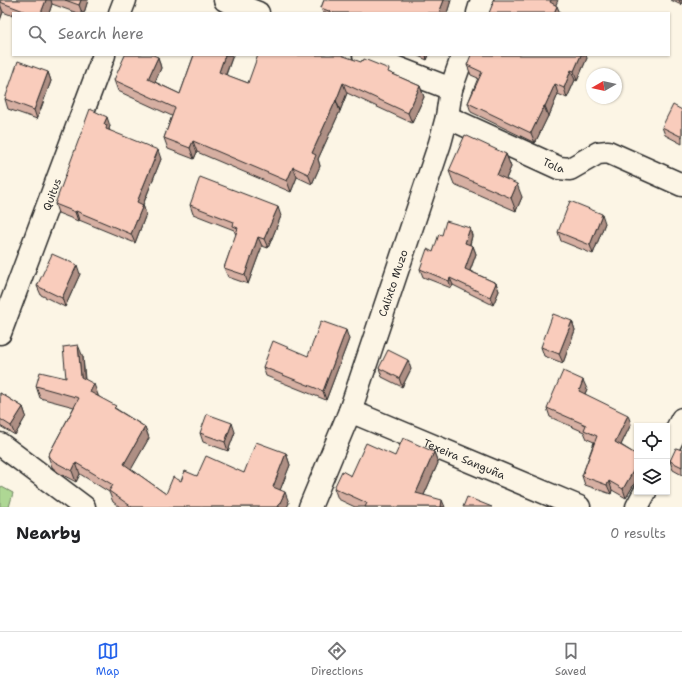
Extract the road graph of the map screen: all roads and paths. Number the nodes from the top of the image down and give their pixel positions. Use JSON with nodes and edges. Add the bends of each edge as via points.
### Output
{"nodes":[{"id":1,"x":125,"y":0,"type":"edge"},
{"id":2,"x":225,"y":0,"type":"edge"},
{"id":3,"x":482,"y":0,"type":"edge"},
{"id":4,"x":120,"y":12,"type":"edge"},
{"id":5,"x":255,"y":12,"type":"edge"},
{"id":6,"x":478,"y":12,"type":"edge"},
{"id":7,"x":104,"y":56,"type":"edge"},
{"id":8,"x":367,"y":56,"type":"edge"},
{"id":9,"x":463,"y":56,"type":"edge"},
{"id":10,"x":451,"y":89,"type":"junction"},
{"id":11,"x":447,"y":117,"type":"junction"},
{"id":12,"x":682,"y":185,"type":"edge"},
{"id":13,"x":0,"y":333,"type":"edge"},
{"id":14,"x":350,"y":411,"type":"junction"},
{"id":15,"x":682,"y":420,"type":"edge"},
{"id":16,"x":670,"y":443,"type":"edge"},
{"id":17,"x":0,"y":444,"type":"edge"},
{"id":18,"x":643,"y":495,"type":"edge"},
{"id":19,"x":84,"y":507,"type":"edge"},
{"id":20,"x":310,"y":507,"type":"edge"},
{"id":21,"x":579,"y":507,"type":"edge"},
{"id":22,"x":637,"y":507,"type":"edge"}],
"edges":[{"from":1,"to":4,"type":"street"},
{"from":2,"to":5,"type":"street"},
{"from":3,"to":6,"type":"street"},
{"from":7,"to":13,"type":"street","name":"Quitus"},
{"from":8,"to":10,"type":"street"},
{"from":9,"to":10,"type":"street","name":"Calixto Muzo"},
{"from":10,"to":11,"type":"street","name":"Calixto Muzo"},
{"from":11,"to":12,"type":"street","name":"Tola","via":[[559,168],[570,169],[598,153],[608,152]]},
{"from":11,"to":14,"type":"street","name":"Calixto Muzo"},
{"from":14,"to":20,"type":"street","name":"Calixto Muzo"},
{"from":14,"to":21,"type":"street","name":"Texeira Sanguña"},
{"from":15,"to":16,"type":"street"},
{"from":17,"to":19,"type":"street"},
{"from":18,"to":22,"type":"street"}]}
